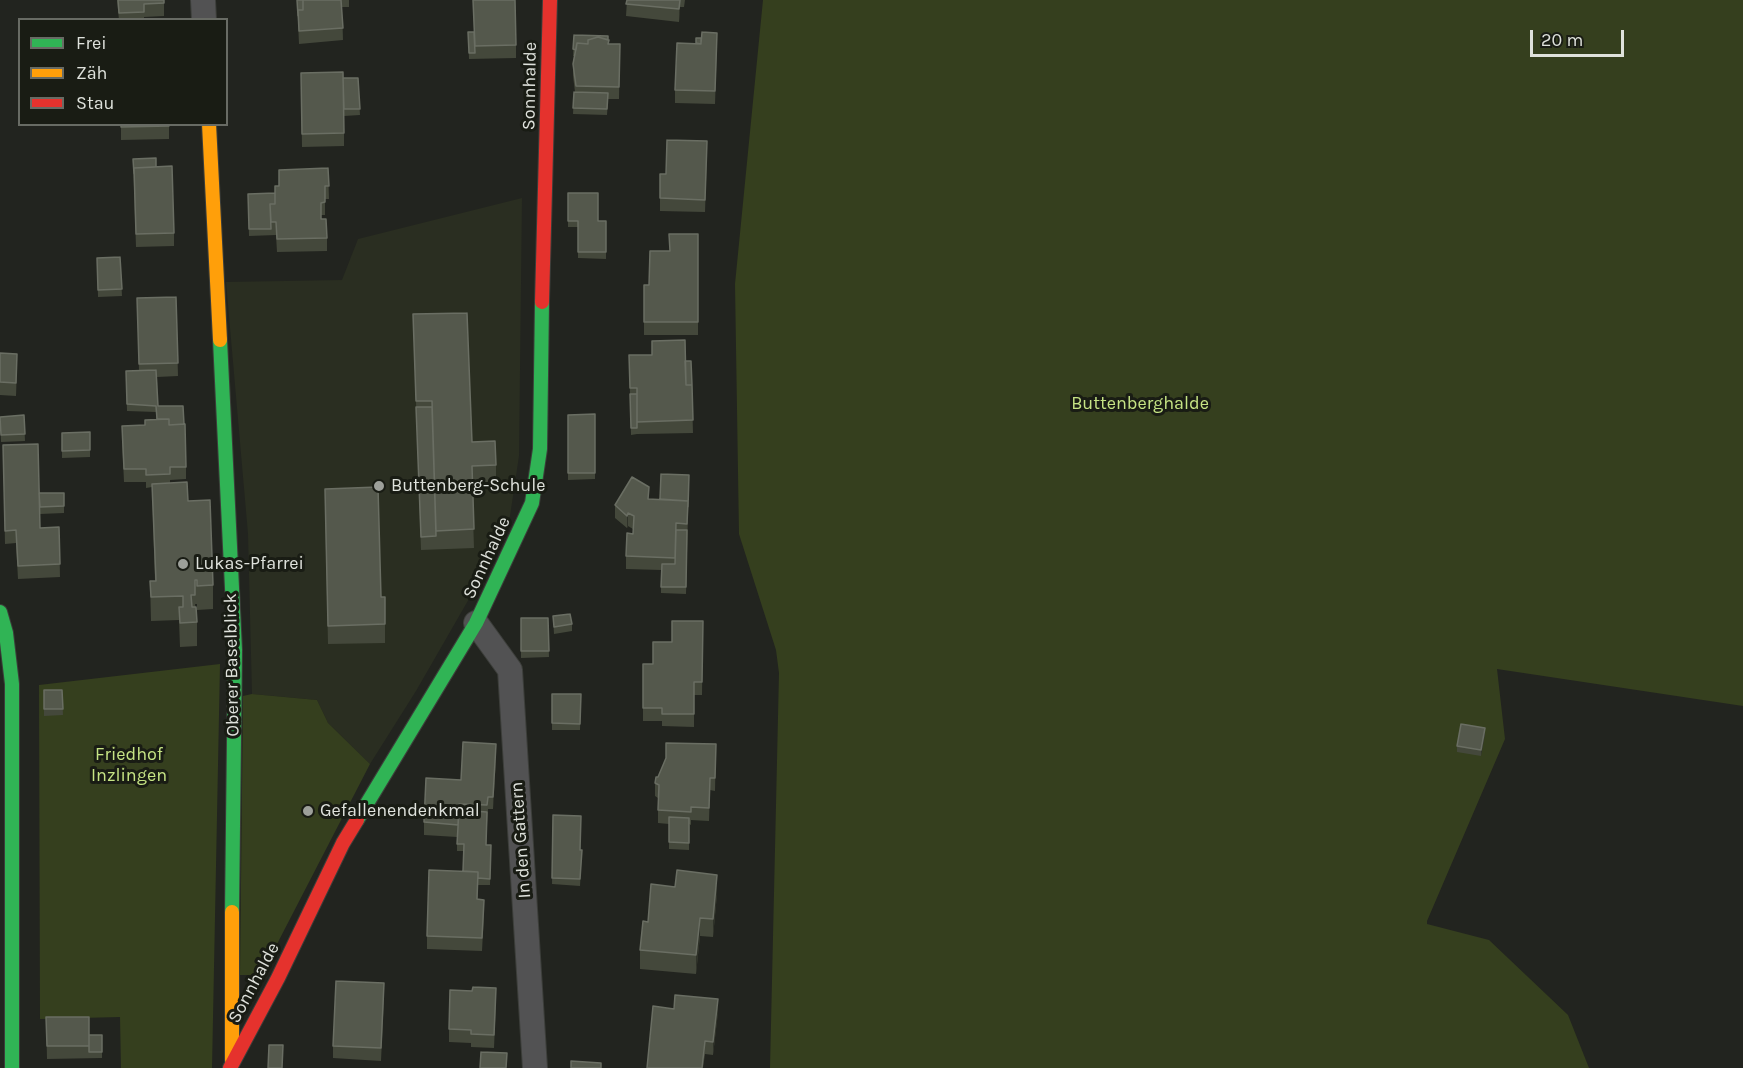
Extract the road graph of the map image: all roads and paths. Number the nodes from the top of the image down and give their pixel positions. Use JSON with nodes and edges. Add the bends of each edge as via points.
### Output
{"nodes":[{"id":1,"x":203,"y":0,"type":"edge"},
{"id":2,"x":550,"y":0,"type":"edge"},
{"id":3,"x":204,"y":18,"type":"edge"},
{"id":4,"x":209,"y":126,"type":"edge"},
{"id":5,"x":0,"y":612,"type":"edge"},
{"id":6,"x":476,"y":623,"type":"junction"},
{"id":7,"x":231,"y":1065,"type":"edge"},
{"id":8,"x":12,"y":1068,"type":"edge"},
{"id":9,"x":536,"y":1068,"type":"edge"}],
"edges":[{"from":1,"to":3,"type":"street"},
{"from":2,"to":6,"type":"street","name":"Sonnhalde","via":[[540,449],[532,503]]},
{"from":4,"to":7,"type":"street","name":"Oberer Baselblick","via":[[235,650]]},
{"from":5,"to":8,"type":"street","via":[[12,684]]},
{"from":6,"to":7,"type":"street","name":"Sonnhalde","via":[[343,843]]},
{"from":6,"to":9,"type":"street","name":"In den Gattern","via":[[510,670]]}]}
